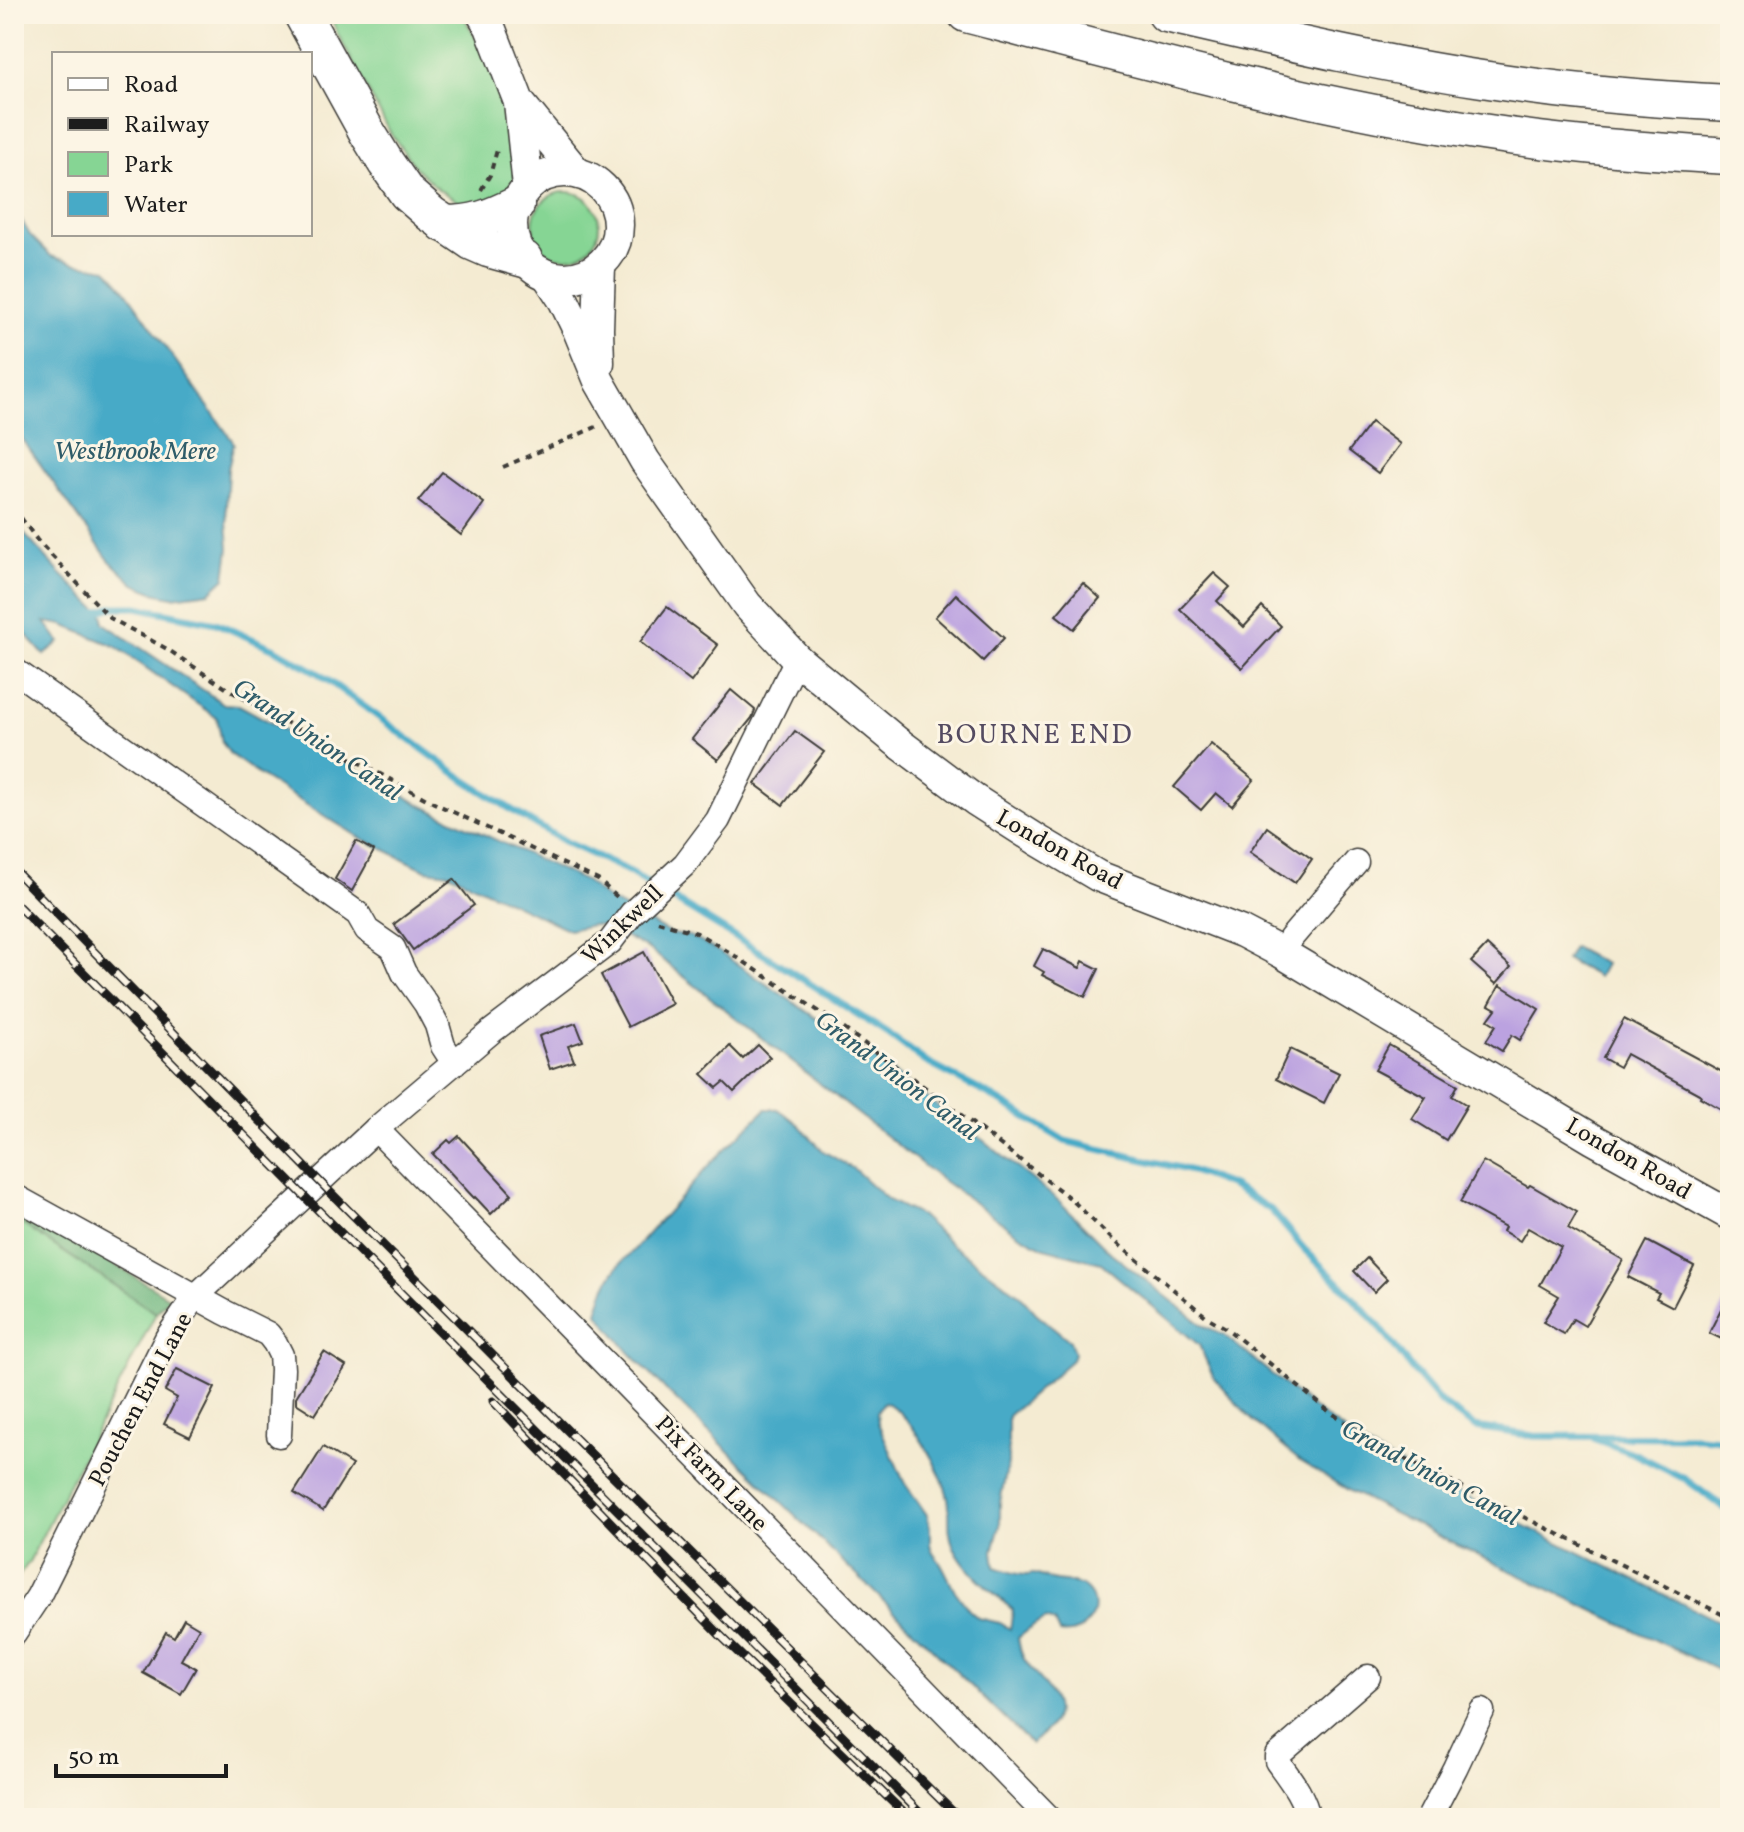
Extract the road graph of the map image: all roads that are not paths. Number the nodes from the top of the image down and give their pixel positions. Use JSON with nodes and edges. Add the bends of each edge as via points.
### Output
{"nodes":[{"id":1,"x":302,"y":14,"type":"edge"},
{"id":2,"x":482,"y":14,"type":"edge"},
{"id":3,"x":966,"y":14,"type":"edge"},
{"id":4,"x":1166,"y":14,"type":"edge"},
{"id":5,"x":519,"y":102,"type":"junction"},
{"id":6,"x":1730,"y":103,"type":"edge"},
{"id":7,"x":1730,"y":156,"type":"edge"},
{"id":8,"x":577,"y":173,"type":"junction"},
{"id":9,"x":522,"y":196,"type":"junction"},
{"id":10,"x":444,"y":224,"type":"junction"},
{"id":11,"x":600,"y":265,"type":"junction"},
{"id":12,"x":535,"y":267,"type":"junction"},
{"id":13,"x":599,"y":381,"type":"junction"},
{"id":14,"x":797,"y":659,"type":"junction"},
{"id":15,"x":14,"y":670,"type":"edge"},
{"id":16,"x":1356,"y":862,"type":"dead end"},
{"id":17,"x":1282,"y":953,"type":"junction"},
{"id":18,"x":454,"y":1063,"type":"junction"},
{"id":19,"x":376,"y":1129,"type":"junction"},
{"id":20,"x":14,"y":1196,"type":"edge"},
{"id":21,"x":1730,"y":1215,"type":"edge"},
{"id":22,"x":196,"y":1296,"type":"junction"},
{"id":23,"x":279,"y":1435,"type":"dead end"},
{"id":24,"x":14,"y":1633,"type":"edge"},
{"id":25,"x":1368,"y":1677,"type":"dead end"},
{"id":26,"x":1482,"y":1711,"type":"dead end"},
{"id":27,"x":1049,"y":1818,"type":"edge"},
{"id":28,"x":1308,"y":1818,"type":"edge"},
{"id":29,"x":1429,"y":1818,"type":"edge"}],
"edges":[{"from":1,"to":10,"type":"highway","via":[[386,163],[407,193]]},
{"from":2,"to":5,"type":"main road"},
{"from":3,"to":7,"type":"highway","via":[[1307,100],[1468,130]]},
{"from":4,"to":6,"type":"highway","via":[[1482,79]]},
{"from":5,"to":8,"type":"main road"},
{"from":5,"to":9,"type":"main road"},
{"from":8,"to":9,"type":"main road","via":[[542,177]]},
{"from":8,"to":11,"type":"main road","via":[[605,190],[614,204],[617,237]]},
{"from":9,"to":10,"type":"highway","via":[[486,219]]},
{"from":9,"to":12,"type":"main road","via":[[512,233],[516,247]]},
{"from":10,"to":12,"type":"highway","via":[[472,242]]},
{"from":11,"to":12,"type":"main road","via":[[575,278]]},
{"from":11,"to":13,"type":"main road","name":"London Road"},
{"from":12,"to":13,"type":"main road","name":"London Road","via":[[564,301]]},
{"from":13,"to":14,"type":"main road","name":"London Road","via":[[665,491],[747,605]]},
{"from":14,"to":17,"type":"main road","name":"London Road","via":[[918,758],[1039,841],[1098,876]]},
{"from":14,"to":18,"type":"street","name":"Winkwell","via":[[718,820],[685,864],[639,906],[610,942]]},
{"from":15,"to":18,"type":"street","via":[[358,914],[367,930],[393,948]]},
{"from":16,"to":17,"type":"street"},
{"from":17,"to":21,"type":"main road","name":"London Road"},
{"from":18,"to":19,"type":"street","name":"Winkwell"},
{"from":19,"to":22,"type":"street","name":"Pouchen End Lane"},
{"from":19,"to":27,"type":"street","name":"Pix Farm Lane"},
{"from":20,"to":22,"type":"street"},
{"from":22,"to":23,"type":"street","via":[[268,1334],[275,1343],[282,1369]]},
{"from":22,"to":24,"type":"street","name":"Pouchen End Lane","via":[[167,1338],[38,1597]]},
{"from":25,"to":28,"type":"street","via":[[1277,1756]]},
{"from":26,"to":29,"type":"street"}]}
